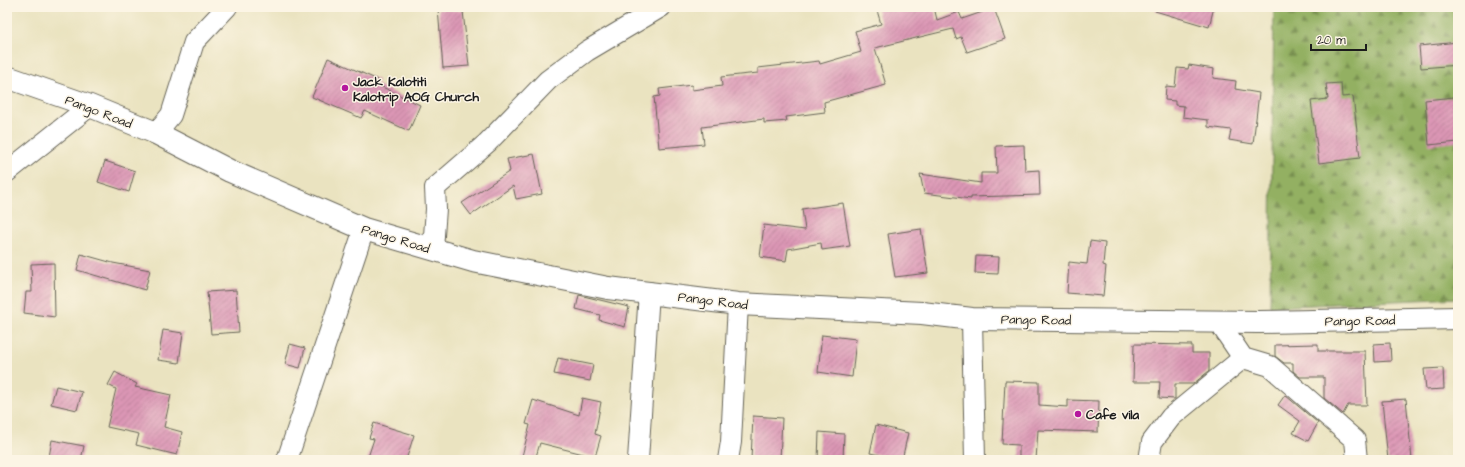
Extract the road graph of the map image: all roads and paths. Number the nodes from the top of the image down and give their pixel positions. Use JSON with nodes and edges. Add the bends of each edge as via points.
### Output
{"nodes":[{"id":1,"x":227,"y":7,"type":"edge"},
{"id":2,"x":661,"y":7,"type":"edge"},
{"id":3,"x":7,"y":77,"type":"edge"},
{"id":4,"x":90,"y":106,"type":"junction"},
{"id":5,"x":156,"y":133,"type":"junction"},
{"id":6,"x":7,"y":172,"type":"edge"},
{"id":7,"x":364,"y":229,"type":"junction"},
{"id":8,"x":434,"y":249,"type":"junction"},
{"id":9,"x":649,"y":292,"type":"junction"},
{"id":10,"x":738,"y":304,"type":"junction"},
{"id":11,"x":1458,"y":318,"type":"edge"},
{"id":12,"x":972,"y":319,"type":"junction"},
{"id":13,"x":1218,"y":321,"type":"junction"},
{"id":14,"x":1243,"y":358,"type":"junction"},
{"id":15,"x":287,"y":460,"type":"edge"},
{"id":16,"x":638,"y":460,"type":"edge"},
{"id":17,"x":728,"y":460,"type":"edge"},
{"id":18,"x":975,"y":460,"type":"edge"},
{"id":19,"x":1149,"y":460,"type":"edge"},
{"id":20,"x":1357,"y":460,"type":"edge"}],
"edges":[{"from":1,"to":5,"type":"street","via":[[194,42],[171,115]]},
{"from":2,"to":8,"type":"street","via":[[587,51],[548,80],[487,143],[435,188]]},
{"from":3,"to":4,"type":"street","name":"Pango Road"},
{"from":4,"to":5,"type":"street","name":"Pango Road"},
{"from":4,"to":6,"type":"street"},
{"from":5,"to":7,"type":"street","name":"Pango Road","via":[[230,171]]},
{"from":7,"to":8,"type":"street","name":"Pango Road"},
{"from":7,"to":15,"type":"street"},
{"from":8,"to":9,"type":"street","name":"Pango Road","via":[[473,261],[578,282]]},
{"from":9,"to":10,"type":"street","name":"Pango Road"},
{"from":9,"to":16,"type":"street"},
{"from":10,"to":12,"type":"street","name":"Pango Road","via":[[922,313]]},
{"from":10,"to":17,"type":"street"},
{"from":11,"to":13,"type":"street","name":"Pango Road"},
{"from":12,"to":13,"type":"street","name":"Pango Road"},
{"from":12,"to":18,"type":"street"},
{"from":13,"to":14,"type":"street"},
{"from":14,"to":19,"type":"street","via":[[1171,417],[1152,442]]},
{"from":14,"to":20,"type":"street","via":[[1270,366],[1350,435],[1355,440]]}]}
